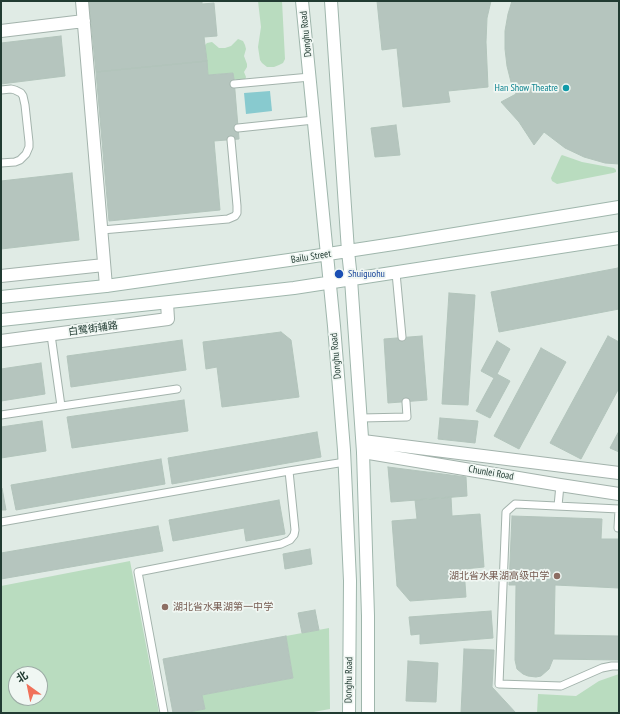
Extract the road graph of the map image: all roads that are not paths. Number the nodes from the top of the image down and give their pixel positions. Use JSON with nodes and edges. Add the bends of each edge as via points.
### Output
{"nodes":[{"id":1,"x":82,"y":1,"type":"edge"},
{"id":2,"x":302,"y":1,"type":"edge"},
{"id":3,"x":331,"y":1,"type":"edge"},
{"id":4,"x":84,"y":20,"type":"junction"},
{"id":5,"x":1,"y":31,"type":"edge"},
{"id":6,"x":310,"y":77,"type":"junction"},
{"id":7,"x":234,"y":84,"type":"dead end"},
{"id":8,"x":1,"y":90,"type":"edge"},
{"id":9,"x":314,"y":120,"type":"junction"},
{"id":10,"x":238,"y":128,"type":"dead end"},
{"id":11,"x":231,"y":140,"type":"dead end"},
{"id":12,"x":1,"y":163,"type":"edge"},
{"id":13,"x":619,"y":207,"type":"edge"},
{"id":14,"x":102,"y":230,"type":"junction"},
{"id":15,"x":619,"y":238,"type":"edge"},
{"id":16,"x":348,"y":251,"type":"junction"},
{"id":17,"x":327,"y":254,"type":"junction"},
{"id":18,"x":104,"y":265,"type":"junction"},
{"id":19,"x":396,"y":273,"type":"junction"},
{"id":20,"x":1,"y":276,"type":"edge"},
{"id":21,"x":351,"y":279,"type":"junction"},
{"id":22,"x":330,"y":283,"type":"junction"},
{"id":23,"x":106,"y":286,"type":"junction"},
{"id":24,"x":1,"y":297,"type":"edge"},
{"id":25,"x":167,"y":303,"type":"junction"},
{"id":26,"x":1,"y":320,"type":"edge"},
{"id":27,"x":51,"y":335,"type":"junction"},
{"id":28,"x":402,"y":337,"type":"dead end"},
{"id":29,"x":1,"y":341,"type":"edge"},
{"id":30,"x":177,"y":389,"type":"dead end"},
{"id":31,"x":406,"y":402,"type":"dead end"},
{"id":32,"x":61,"y":406,"type":"junction"},
{"id":33,"x":1,"y":415,"type":"edge"},
{"id":34,"x":361,"y":418,"type":"junction"},
{"id":35,"x":363,"y":446,"type":"junction"},
{"id":36,"x":345,"y":462,"type":"junction"},
{"id":37,"x":289,"y":471,"type":"junction"},
{"id":38,"x":619,"y":473,"type":"edge"},
{"id":39,"x":560,"y":485,"type":"junction"},
{"id":40,"x":619,"y":494,"type":"edge"},
{"id":41,"x":558,"y":506,"type":"junction"},
{"id":42,"x":1,"y":522,"type":"edge"},
{"id":43,"x":619,"y":528,"type":"edge"},
{"id":44,"x":619,"y":666,"type":"edge"},
{"id":45,"x":164,"y":713,"type":"edge"},
{"id":46,"x":349,"y":713,"type":"edge"},
{"id":47,"x":368,"y":713,"type":"edge"}],
"edges":[{"from":1,"to":4,"type":"main road"},
{"from":2,"to":6,"type":"main road","name":"Donghu Road"},
{"from":3,"to":16,"type":"main road","name":"Donghu Road"},
{"from":4,"to":5,"type":"main road"},
{"from":4,"to":14,"type":"main road"},
{"from":6,"to":7,"type":"lane"},
{"from":6,"to":9,"type":"main road","name":"Donghu Road"},
{"from":8,"to":12,"type":"lane","via":[[12,89],[23,96],[29,142],[26,154],[20,160]]},
{"from":9,"to":10,"type":"lane"},
{"from":9,"to":17,"type":"main road","name":"Donghu Road"},
{"from":11,"to":14,"type":"lane","via":[[237,206],[235,216],[228,219]]},
{"from":13,"to":16,"type":"main road","name":"Bailu Street"},
{"from":14,"to":18,"type":"main road"},
{"from":15,"to":19,"type":"main road"},
{"from":16,"to":17,"type":"main road","name":"Bailu Street"},
{"from":16,"to":21,"type":"main road","name":"Donghu Road"},
{"from":17,"to":22,"type":"main road","name":"Donghu Road"},
{"from":17,"to":23,"type":"main road","name":"Bailu Street"},
{"from":18,"to":20,"type":"main road"},
{"from":18,"to":23,"type":"main road"},
{"from":19,"to":21,"type":"main road"},
{"from":19,"to":28,"type":"lane"},
{"from":21,"to":22,"type":"main road"},
{"from":21,"to":34,"type":"main road","name":"Donghu Road"},
{"from":22,"to":25,"type":"main road"},
{"from":22,"to":36,"type":"main road","name":"Donghu Road"},
{"from":23,"to":24,"type":"main road","name":"Bailu Street"},
{"from":25,"to":26,"type":"main road"},
{"from":25,"to":27,"type":"main road","name":"白鹭街辅路","via":[[168,319]]},
{"from":27,"to":29,"type":"main road","name":"白鹭街辅路"},
{"from":27,"to":32,"type":"lane"},
{"from":30,"to":32,"type":"lane"},
{"from":31,"to":34,"type":"lane","via":[[407,417]]},
{"from":32,"to":33,"type":"lane"},
{"from":34,"to":35,"type":"main road","name":"Donghu Road"},
{"from":35,"to":38,"type":"main road","name":"Chunlei Road"},
{"from":35,"to":39,"type":"main road","name":"Chunlei Road"},
{"from":35,"to":47,"type":"main road","name":"Donghu Road"},
{"from":36,"to":37,"type":"lane"},
{"from":36,"to":46,"type":"main road","name":"Donghu Road","via":[[350,581]]},
{"from":37,"to":42,"type":"lane"},
{"from":37,"to":45,"type":"lane","via":[[295,530],[290,540],[281,544],[138,572]]},
{"from":39,"to":40,"type":"main road","name":"Chunlei Road"},
{"from":39,"to":41,"type":"lane"},
{"from":41,"to":43,"type":"lane","via":[[619,509]]},
{"from":41,"to":44,"type":"lane","via":[[515,504],[506,512],[499,684],[562,686],[602,668]]}]}
